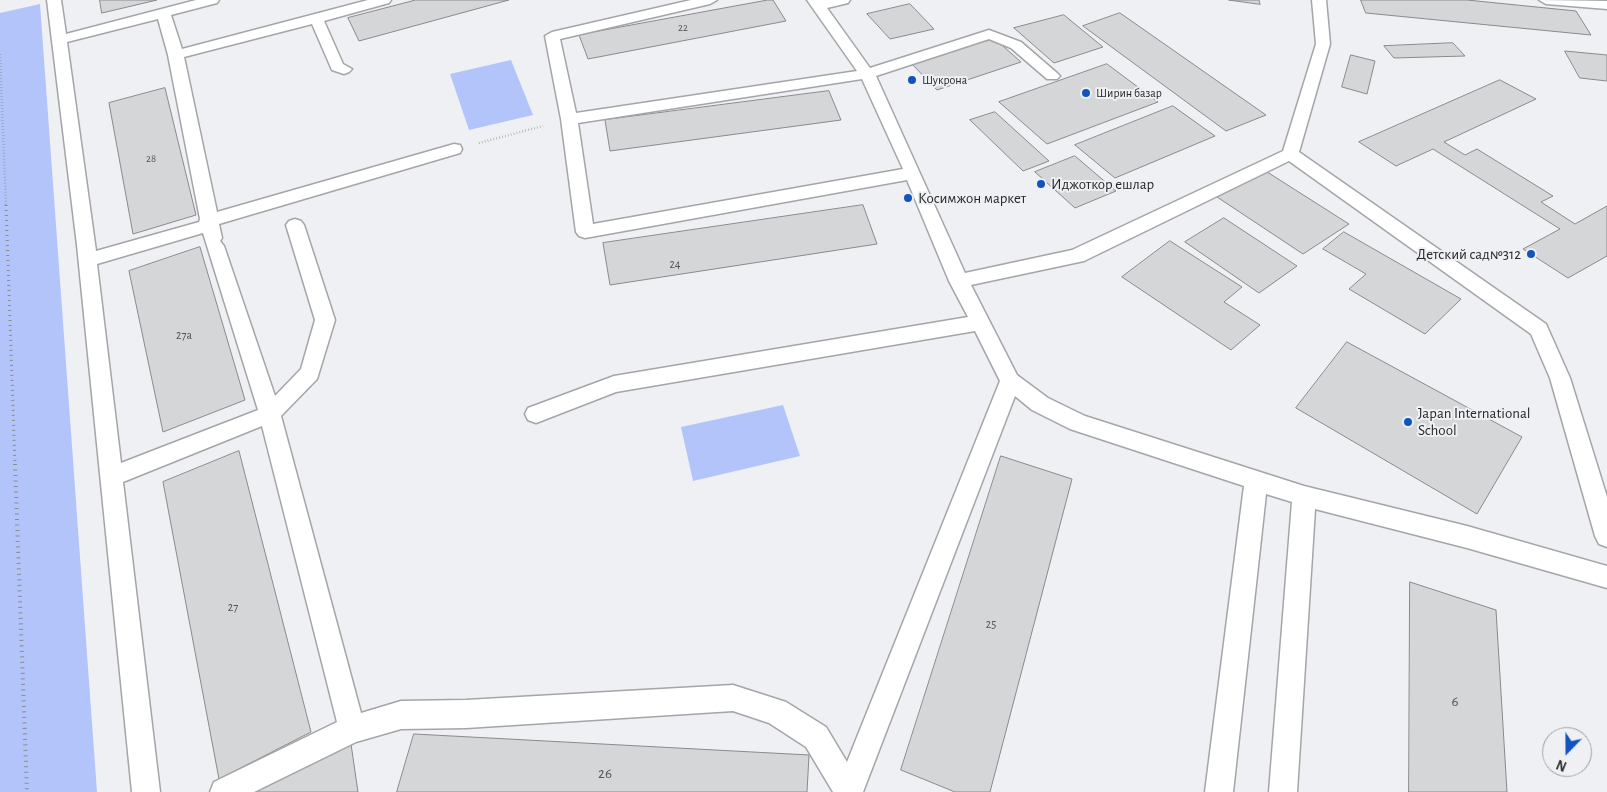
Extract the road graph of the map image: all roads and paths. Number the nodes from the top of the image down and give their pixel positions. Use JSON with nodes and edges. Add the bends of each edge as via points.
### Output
{"nodes":[{"id":1,"x":54,"y":0,"type":"edge"},
{"id":2,"x":212,"y":0,"type":"edge"},
{"id":3,"x":384,"y":0,"type":"edge"},
{"id":4,"x":710,"y":0,"type":"edge"},
{"id":5,"x":843,"y":0,"type":"edge"},
{"id":6,"x":1319,"y":0,"type":"edge"},
{"id":7,"x":1546,"y":0,"type":"edge"},
{"id":8,"x":816,"y":3,"type":"edge"},
{"id":9,"x":1606,"y":7,"type":"edge"},
{"id":10,"x":164,"y":13,"type":"junction"},
{"id":11,"x":315,"y":19,"type":"junction"},
{"id":12,"x":59,"y":40,"type":"junction"},
{"id":13,"x":0,"y":54,"type":"edge"},
{"id":14,"x":176,"y":55,"type":"junction"},
{"id":15,"x":344,"y":69,"type":"dead end"},
{"id":16,"x":867,"y":74,"type":"junction"},
{"id":17,"x":1052,"y":76,"type":"dead end"},
{"id":18,"x":569,"y":119,"type":"junction"},
{"id":19,"x":454,"y":150,"type":"joint"},
{"id":20,"x":1290,"y":154,"type":"junction"},
{"id":21,"x":913,"y":172,"type":"junction"},
{"id":22,"x":294,"y":225,"type":"dead end"},
{"id":23,"x":211,"y":232,"type":"junction"},
{"id":24,"x":88,"y":260,"type":"junction"},
{"id":25,"x":959,"y":281,"type":"junction"},
{"id":26,"x":979,"y":323,"type":"junction"},
{"id":27,"x":1010,"y":380,"type":"junction"},
{"id":28,"x":270,"y":414,"type":"junction"},
{"id":29,"x":536,"y":414,"type":"dead end"},
{"id":30,"x":113,"y":476,"type":"junction"},
{"id":31,"x":1256,"y":480,"type":"junction"},
{"id":32,"x":1304,"y":496,"type":"junction"},
{"id":33,"x":1607,"y":536,"type":"edge"},
{"id":34,"x":1607,"y":577,"type":"edge"},
{"id":35,"x":352,"y":729,"type":"junction"},
{"id":36,"x":849,"y":791,"type":"edge"},
{"id":37,"x":27,"y":792,"type":"edge"},
{"id":38,"x":146,"y":792,"type":"edge"},
{"id":39,"x":224,"y":792,"type":"edge"},
{"id":40,"x":1219,"y":792,"type":"edge"},
{"id":41,"x":1283,"y":792,"type":"edge"}],
"edges":[{"from":1,"to":12,"type":"lane"},
{"from":2,"to":10,"type":"lane"},
{"from":3,"to":11,"type":"lane"},
{"from":4,"to":18,"type":"lane","via":[[552,36]]},
{"from":5,"to":8,"type":"lane"},
{"from":6,"to":20,"type":"lane","via":[[1323,44]]},
{"from":7,"to":9,"type":"lane"},
{"from":8,"to":16,"type":"lane"},
{"from":10,"to":12,"type":"lane"},
{"from":10,"to":14,"type":"lane"},
{"from":11,"to":14,"type":"lane"},
{"from":11,"to":15,"type":"lane","via":[[337,67]]},
{"from":12,"to":24,"type":"lane"},
{"from":13,"to":37,"type":"path"},
{"from":14,"to":23,"type":"lane"},
{"from":16,"to":17,"type":"lane","via":[[989,34],[1002,36],[1020,46]]},
{"from":16,"to":18,"type":"lane"},
{"from":16,"to":21,"type":"lane"},
{"from":18,"to":19,"type":"path"},
{"from":18,"to":21,"type":"lane","via":[[585,232]]},
{"from":19,"to":23,"type":"lane","via":[[332,183]]},
{"from":20,"to":25,"type":"lane","via":[[1077,256]]},
{"from":20,"to":33,"type":"lane","via":[[1539,329],[1560,378]]},
{"from":21,"to":25,"type":"lane"},
{"from":22,"to":28,"type":"lane","via":[[325,320],[310,374]]},
{"from":23,"to":24,"type":"lane"},
{"from":23,"to":28,"type":"lane"},
{"from":24,"to":30,"type":"lane"},
{"from":25,"to":26,"type":"lane"},
{"from":26,"to":27,"type":"lane"},
{"from":26,"to":29,"type":"lane","via":[[614,384]]},
{"from":27,"to":31,"type":"lane","via":[[1040,404],[1078,423]]},
{"from":27,"to":36,"type":"lane"},
{"from":28,"to":30,"type":"lane"},
{"from":28,"to":35,"type":"lane"},
{"from":30,"to":38,"type":"lane"},
{"from":31,"to":32,"type":"lane"},
{"from":31,"to":40,"type":"lane"},
{"from":32,"to":34,"type":"lane","via":[[1468,537]]},
{"from":32,"to":41,"type":"lane"},
{"from":35,"to":36,"type":"lane","via":[[401,715],[733,698],[776,712],[816,737]]},
{"from":35,"to":39,"type":"lane"}]}
